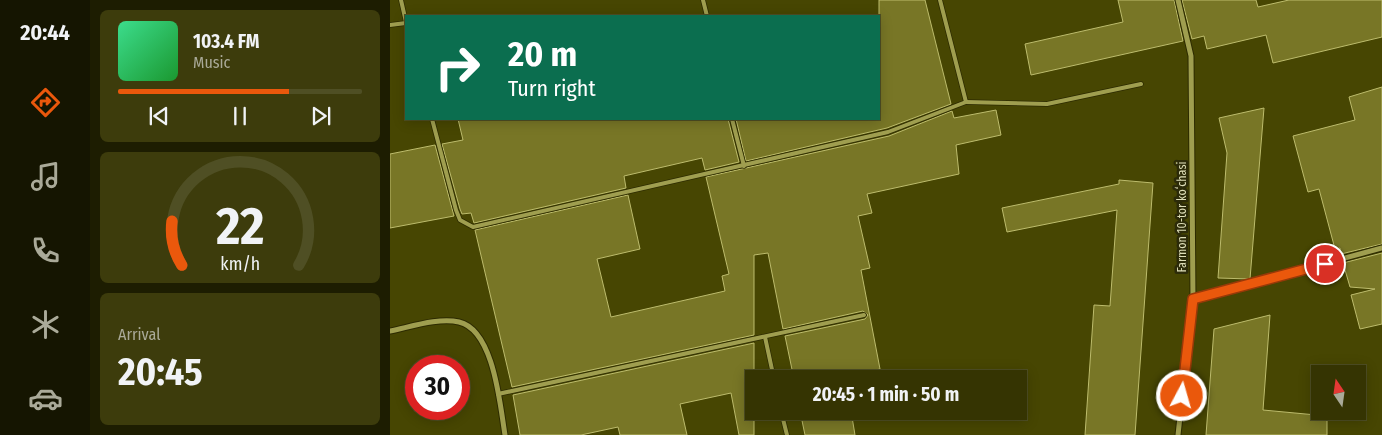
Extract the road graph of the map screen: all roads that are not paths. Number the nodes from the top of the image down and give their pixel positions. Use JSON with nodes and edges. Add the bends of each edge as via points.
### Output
{"nodes":[{"id":1,"x":401,"y":0,"type":"edge"},
{"id":2,"x":703,"y":0,"type":"edge"},
{"id":3,"x":940,"y":0,"type":"edge"},
{"id":4,"x":1178,"y":0,"type":"edge"},
{"id":5,"x":707,"y":15,"type":"edge"},
{"id":6,"x":405,"y":18,"type":"edge"},
{"id":7,"x":405,"y":22,"type":"edge"},
{"id":8,"x":390,"y":25,"type":"edge"},
{"id":9,"x":1142,"y":84,"type":"dead end"},
{"id":10,"x":966,"y":102,"type":"junction"},
{"id":11,"x":432,"y":120,"type":"edge"},
{"id":12,"x":732,"y":120,"type":"edge"},
{"id":13,"x":744,"y":166,"type":"junction"},
{"id":14,"x":1382,"y":248,"type":"edge"},
{"id":15,"x":1193,"y":299,"type":"junction"},
{"id":16,"x":864,"y":315,"type":"dead end"},
{"id":17,"x":390,"y":331,"type":"edge"},
{"id":18,"x":765,"y":337,"type":"junction"},
{"id":19,"x":772,"y":370,"type":"edge"},
{"id":20,"x":498,"y":394,"type":"junction"},
{"id":21,"x":783,"y":420,"type":"edge"},
{"id":22,"x":505,"y":435,"type":"edge"},
{"id":23,"x":786,"y":435,"type":"edge"},
{"id":24,"x":1178,"y":435,"type":"edge"}],
"edges":[{"from":1,"to":6,"type":"lane"},
{"from":2,"to":5,"type":"lane"},
{"from":3,"to":10,"type":"lane"},
{"from":4,"to":15,"type":"street","name":"Farmon 10-tor koʻchasi","via":[[1191,56]]},
{"from":7,"to":8,"type":"lane"},
{"from":9,"to":10,"type":"lane","via":[[1047,104]]},
{"from":10,"to":13,"type":"lane","via":[[888,132]]},
{"from":11,"to":13,"type":"lane","via":[[456,210],[460,220],[473,227]]},
{"from":12,"to":13,"type":"lane"},
{"from":14,"to":15,"type":"street"},
{"from":15,"to":24,"type":"street","name":"Farmon 10-tor koʻchasi"},
{"from":16,"to":18,"type":"lane"},
{"from":17,"to":20,"type":"street","via":[[438,322],[458,321],[469,326],[480,336],[489,356]]},
{"from":18,"to":19,"type":"lane"},
{"from":18,"to":20,"type":"lane"},
{"from":20,"to":22,"type":"street"},
{"from":21,"to":23,"type":"lane"}]}
